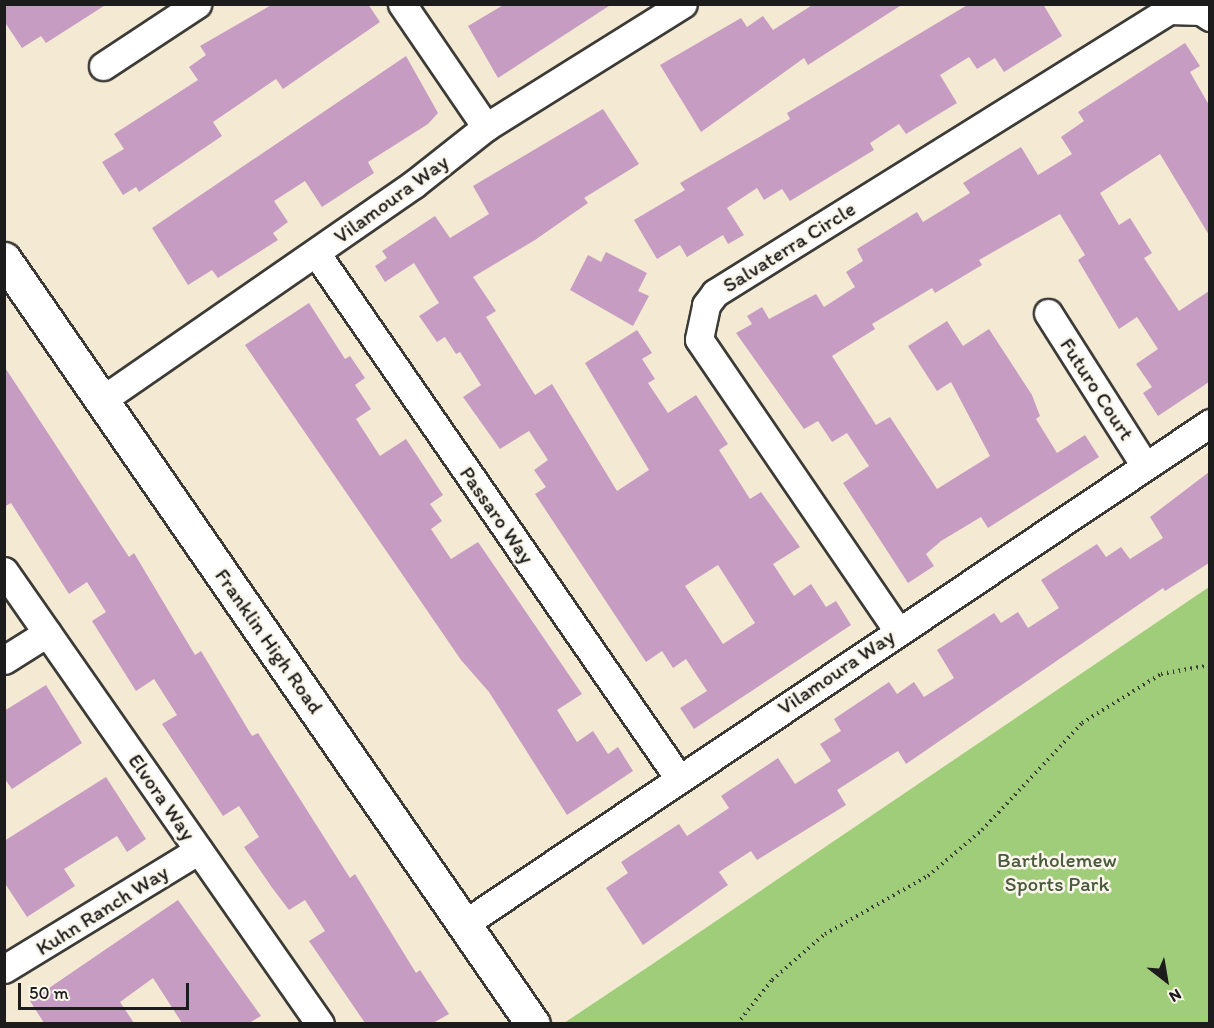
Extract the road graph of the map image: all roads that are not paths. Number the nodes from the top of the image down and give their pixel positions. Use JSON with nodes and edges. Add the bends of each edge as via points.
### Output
{"nodes":[{"id":1,"x":196,"y":4,"type":"edge"},
{"id":2,"x":402,"y":4,"type":"edge"},
{"id":3,"x":683,"y":4,"type":"edge"},
{"id":4,"x":1209,"y":17,"type":"edge"},
{"id":5,"x":103,"y":66,"type":"dead end"},
{"id":6,"x":486,"y":127,"type":"junction"},
{"id":7,"x":316,"y":253,"type":"junction"},
{"id":8,"x":4,"y":259,"type":"edge"},
{"id":9,"x":1048,"y":313,"type":"dead end"},
{"id":10,"x":102,"y":400,"type":"junction"},
{"id":11,"x":1209,"y":423,"type":"edge"},
{"id":12,"x":1145,"y":466,"type":"junction"},
{"id":13,"x":4,"y":571,"type":"edge"},
{"id":14,"x":898,"y":631,"type":"junction"},
{"id":15,"x":47,"y":633,"type":"junction"},
{"id":16,"x":4,"y":660,"type":"edge"},
{"id":17,"x":678,"y":777,"type":"junction"},
{"id":18,"x":199,"y":850,"type":"junction"},
{"id":19,"x":464,"y":924,"type":"junction"},
{"id":20,"x":4,"y":969,"type":"edge"},
{"id":21,"x":320,"y":1023,"type":"edge"},
{"id":22,"x":533,"y":1023,"type":"edge"}],
"edges":[{"from":1,"to":5,"type":"street"},
{"from":2,"to":6,"type":"street"},
{"from":3,"to":6,"type":"street","name":"Vilamoura Way"},
{"from":4,"to":14,"type":"street","name":"Salvaterra Circle","via":[[1201,11],[1169,10],[715,293],[706,304],[699,339]]},
{"from":6,"to":7,"type":"street","name":"Vilamoura Way"},
{"from":7,"to":10,"type":"street","name":"Vilamoura Way"},
{"from":7,"to":17,"type":"street","name":"Passaro Way"},
{"from":8,"to":10,"type":"street","name":"Franklin High Road"},
{"from":9,"to":12,"type":"street","name":"Futuro Court"},
{"from":10,"to":19,"type":"street","name":"Franklin High Road"},
{"from":11,"to":12,"type":"street","name":"Vilamoura Way"},
{"from":12,"to":14,"type":"street","name":"Vilamoura Way"},
{"from":13,"to":15,"type":"street","name":"Elvora Way"},
{"from":14,"to":17,"type":"street","name":"Vilamoura Way"},
{"from":15,"to":16,"type":"street"},
{"from":15,"to":18,"type":"street","name":"Elvora Way"},
{"from":17,"to":19,"type":"street","name":"Vilamoura Way"},
{"from":18,"to":20,"type":"street","name":"Kuhn Ranch Way"},
{"from":18,"to":21,"type":"street","name":"Elvora Way"},
{"from":19,"to":22,"type":"street","name":"Franklin High Road"}]}
